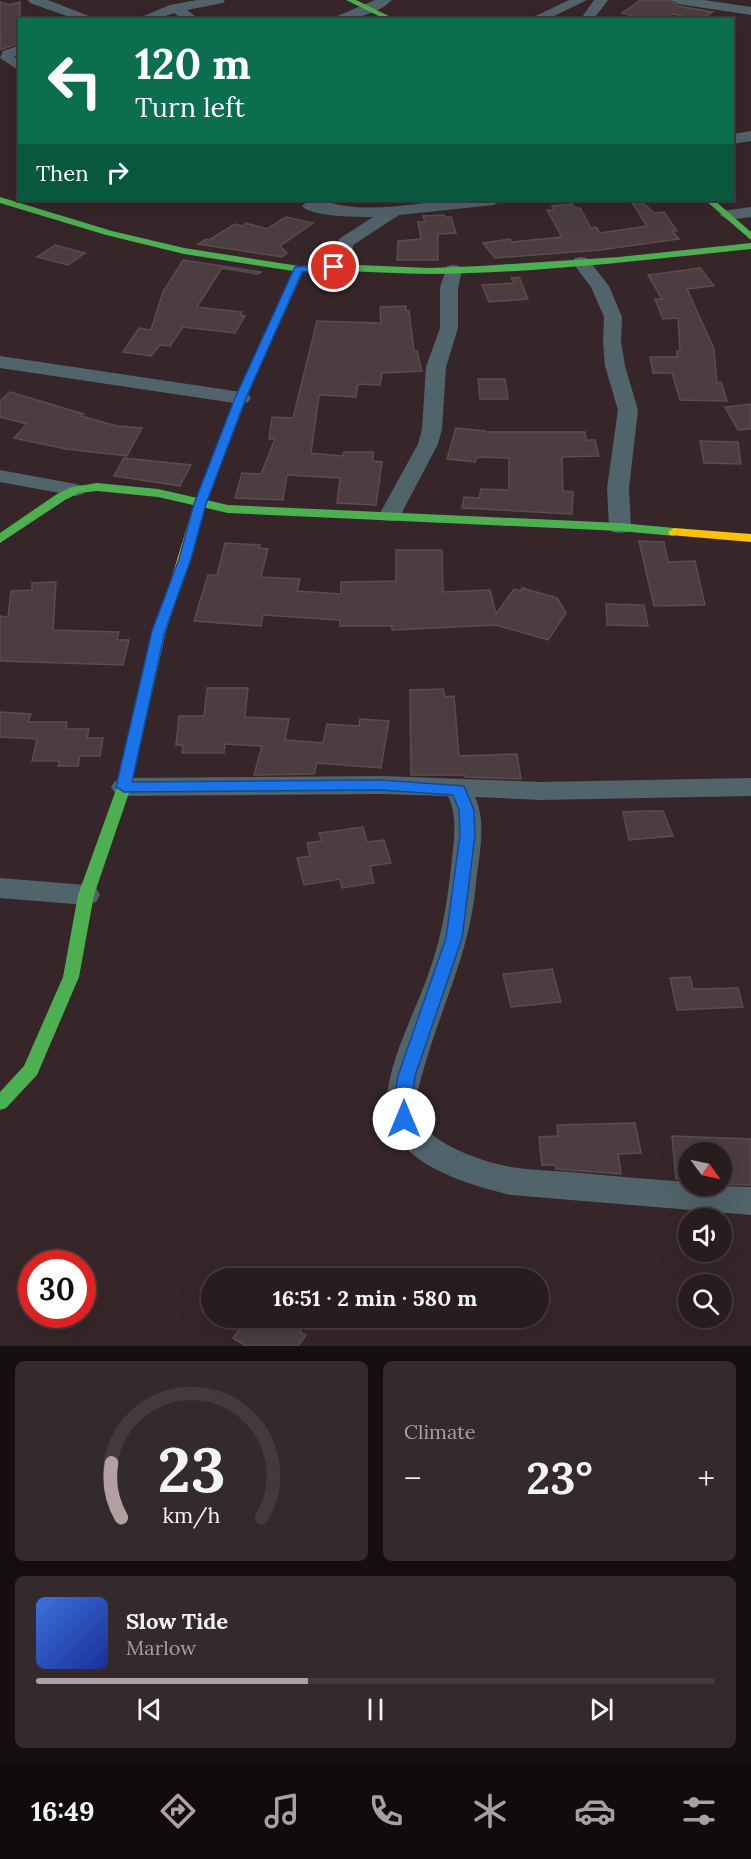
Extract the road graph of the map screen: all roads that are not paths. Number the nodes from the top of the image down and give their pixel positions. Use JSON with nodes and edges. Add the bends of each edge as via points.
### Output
{"nodes":[{"id":1,"x":35,"y":0,"type":"edge"},
{"id":2,"x":218,"y":0,"type":"edge"},
{"id":3,"x":350,"y":0,"type":"edge"},
{"id":4,"x":385,"y":0,"type":"edge"},
{"id":5,"x":580,"y":0,"type":"edge"},
{"id":6,"x":601,"y":0,"type":"edge"},
{"id":7,"x":678,"y":0,"type":"edge"},
{"id":8,"x":175,"y":8,"type":"junction"},
{"id":9,"x":370,"y":8,"type":"junction"},
{"id":10,"x":751,"y":12,"type":"edge"},
{"id":11,"x":86,"y":18,"type":"edge"},
{"id":12,"x":146,"y":18,"type":"edge"},
{"id":13,"x":191,"y":18,"type":"edge"},
{"id":14,"x":340,"y":18,"type":"edge"},
{"id":15,"x":390,"y":18,"type":"edge"},
{"id":16,"x":538,"y":18,"type":"edge"},
{"id":17,"x":588,"y":18,"type":"edge"},
{"id":18,"x":18,"y":50,"type":"edge"},
{"id":19,"x":18,"y":66,"type":"edge"},
{"id":20,"x":751,"y":136,"type":"edge"},
{"id":21,"x":734,"y":139,"type":"edge"},
{"id":22,"x":0,"y":200,"type":"edge"},
{"id":23,"x":486,"y":201,"type":"edge"},
{"id":24,"x":710,"y":201,"type":"edge"},
{"id":25,"x":310,"y":206,"type":"dead end"},
{"id":26,"x":396,"y":212,"type":"junction"},
{"id":27,"x":751,"y":212,"type":"edge"},
{"id":28,"x":728,"y":215,"type":"junction"},
{"id":29,"x":751,"y":237,"type":"edge"},
{"id":30,"x":751,"y":246,"type":"edge"},
{"id":31,"x":581,"y":262,"type":"junction"},
{"id":32,"x":334,"y":267,"type":"junction"},
{"id":33,"x":298,"y":269,"type":"junction"},
{"id":34,"x":453,"y":270,"type":"junction"},
{"id":35,"x":0,"y":362,"type":"edge"},
{"id":36,"x":241,"y":398,"type":"junction"},
{"id":37,"x":0,"y":476,"type":"edge"},
{"id":38,"x":76,"y":490,"type":"junction"},
{"id":39,"x":200,"y":504,"type":"junction"},
{"id":40,"x":390,"y":515,"type":"junction"},
{"id":41,"x":620,"y":527,"type":"junction"},
{"id":42,"x":751,"y":538,"type":"edge"},
{"id":43,"x":0,"y":539,"type":"edge"},
{"id":44,"x":124,"y":787,"type":"junction"},
{"id":45,"x":751,"y":787,"type":"edge"},
{"id":46,"x":458,"y":790,"type":"junction"},
{"id":47,"x":0,"y":888,"type":"edge"},
{"id":48,"x":86,"y":895,"type":"junction"},
{"id":49,"x":0,"y":1103,"type":"edge"},
{"id":50,"x":751,"y":1201,"type":"edge"}],
"edges":[{"from":1,"to":11,"type":"street"},
{"from":2,"to":8,"type":"street"},
{"from":3,"to":9,"type":"street"},
{"from":4,"to":9,"type":"street"},
{"from":5,"to":16,"type":"street"},
{"from":6,"to":17,"type":"street"},
{"from":7,"to":10,"type":"street"},
{"from":8,"to":12,"type":"street"},
{"from":8,"to":13,"type":"street"},
{"from":9,"to":14,"type":"street"},
{"from":9,"to":15,"type":"street"},
{"from":18,"to":19,"type":"street","via":[[7,58]]},
{"from":20,"to":21,"type":"street"},
{"from":22,"to":33,"type":"street","via":[[173,248]]},
{"from":23,"to":26,"type":"street"},
{"from":24,"to":28,"type":"street"},
{"from":25,"to":26,"type":"street","via":[[350,212]]},
{"from":26,"to":32,"type":"street","via":[[347,242]]},
{"from":27,"to":28,"type":"street"},
{"from":28,"to":29,"type":"street"},
{"from":30,"to":31,"type":"street"},
{"from":31,"to":34,"type":"street"},
{"from":31,"to":41,"type":"street","via":[[600,286],[613,317],[615,366],[628,410],[618,488]]},
{"from":32,"to":33,"type":"street"},
{"from":32,"to":34,"type":"street"},
{"from":33,"to":36,"type":"street"},
{"from":34,"to":40,"type":"street","via":[[449,328],[436,367],[432,429]]},
{"from":35,"to":36,"type":"street"},
{"from":36,"to":39,"type":"street"},
{"from":37,"to":38,"type":"street"},
{"from":38,"to":39,"type":"street","via":[[118,488]]},
{"from":38,"to":43,"type":"street"},
{"from":39,"to":40,"type":"street","via":[[249,511]]},
{"from":39,"to":44,"type":"street","via":[[159,631]]},
{"from":40,"to":41,"type":"street"},
{"from":41,"to":42,"type":"street"},
{"from":44,"to":46,"type":"street","via":[[381,785]]},
{"from":44,"to":48,"type":"street"},
{"from":45,"to":46,"type":"street"},
{"from":46,"to":50,"type":"street","via":[[467,810],[462,888],[454,938],[406,1076],[404,1119],[412,1133],[453,1162],[479,1174],[511,1181]]},
{"from":47,"to":48,"type":"street"},
{"from":48,"to":49,"type":"street","via":[[71,978],[31,1070]]}]}
